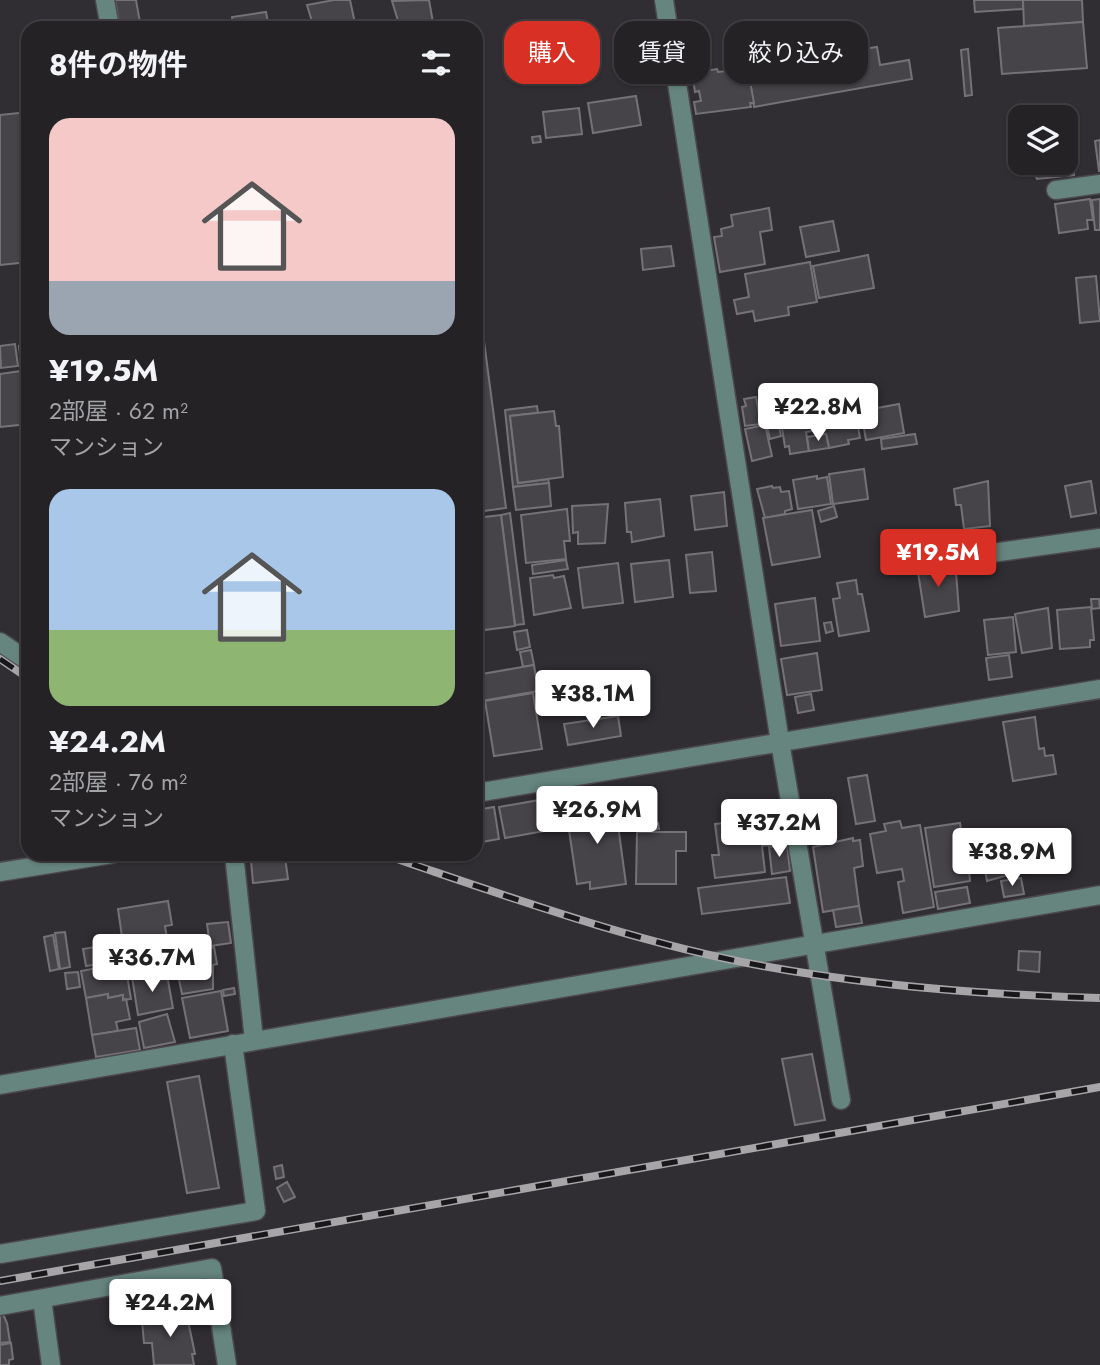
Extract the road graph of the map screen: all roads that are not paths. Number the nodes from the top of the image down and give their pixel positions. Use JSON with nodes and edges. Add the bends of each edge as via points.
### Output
{"nodes":[{"id":1,"x":105,"y":0,"type":"edge"},
{"id":2,"x":664,"y":0,"type":"edge"},
{"id":3,"x":109,"y":21,"type":"edge"},
{"id":4,"x":1100,"y":184,"type":"edge"},
{"id":5,"x":1056,"y":190,"type":"dead end"},
{"id":6,"x":1100,"y":538,"type":"edge"},
{"id":7,"x":985,"y":554,"type":"dead end"},
{"id":8,"x":0,"y":642,"type":"edge"},
{"id":9,"x":21,"y":656,"type":"edge"},
{"id":10,"x":1100,"y":689,"type":"edge"},
{"id":11,"x":780,"y":742,"type":"junction"},
{"id":12,"x":483,"y":792,"type":"edge"},
{"id":13,"x":68,"y":861,"type":"edge"},
{"id":14,"x":235,"y":861,"type":"edge"},
{"id":15,"x":0,"y":872,"type":"edge"},
{"id":16,"x":1100,"y":895,"type":"edge"},
{"id":17,"x":813,"y":943,"type":"junction"},
{"id":18,"x":254,"y":1040,"type":"junction"},
{"id":19,"x":233,"y":1044,"type":"junction"},
{"id":20,"x":0,"y":1085,"type":"edge"},
{"id":21,"x":841,"y":1100,"type":"dead end"},
{"id":22,"x":0,"y":1254,"type":"edge"},
{"id":23,"x":42,"y":1299,"type":"junction"},
{"id":24,"x":0,"y":1306,"type":"edge"},
{"id":25,"x":51,"y":1365,"type":"edge"},
{"id":26,"x":227,"y":1365,"type":"edge"}],
"edges":[{"from":1,"to":3,"type":"street"},
{"from":2,"to":11,"type":"street"},
{"from":4,"to":5,"type":"street"},
{"from":6,"to":7,"type":"street"},
{"from":8,"to":9,"type":"street"},
{"from":10,"to":11,"type":"street"},
{"from":11,"to":12,"type":"street"},
{"from":11,"to":17,"type":"street"},
{"from":13,"to":15,"type":"street"},
{"from":14,"to":18,"type":"street"},
{"from":16,"to":17,"type":"street","via":[[860,939]]},
{"from":17,"to":18,"type":"street"},
{"from":17,"to":21,"type":"street"},
{"from":18,"to":19,"type":"street"},
{"from":19,"to":20,"type":"street"},
{"from":19,"to":22,"type":"street","via":[[256,1211]]},
{"from":23,"to":24,"type":"street"},
{"from":23,"to":25,"type":"street"},
{"from":23,"to":26,"type":"street","via":[[212,1268]]}]}
